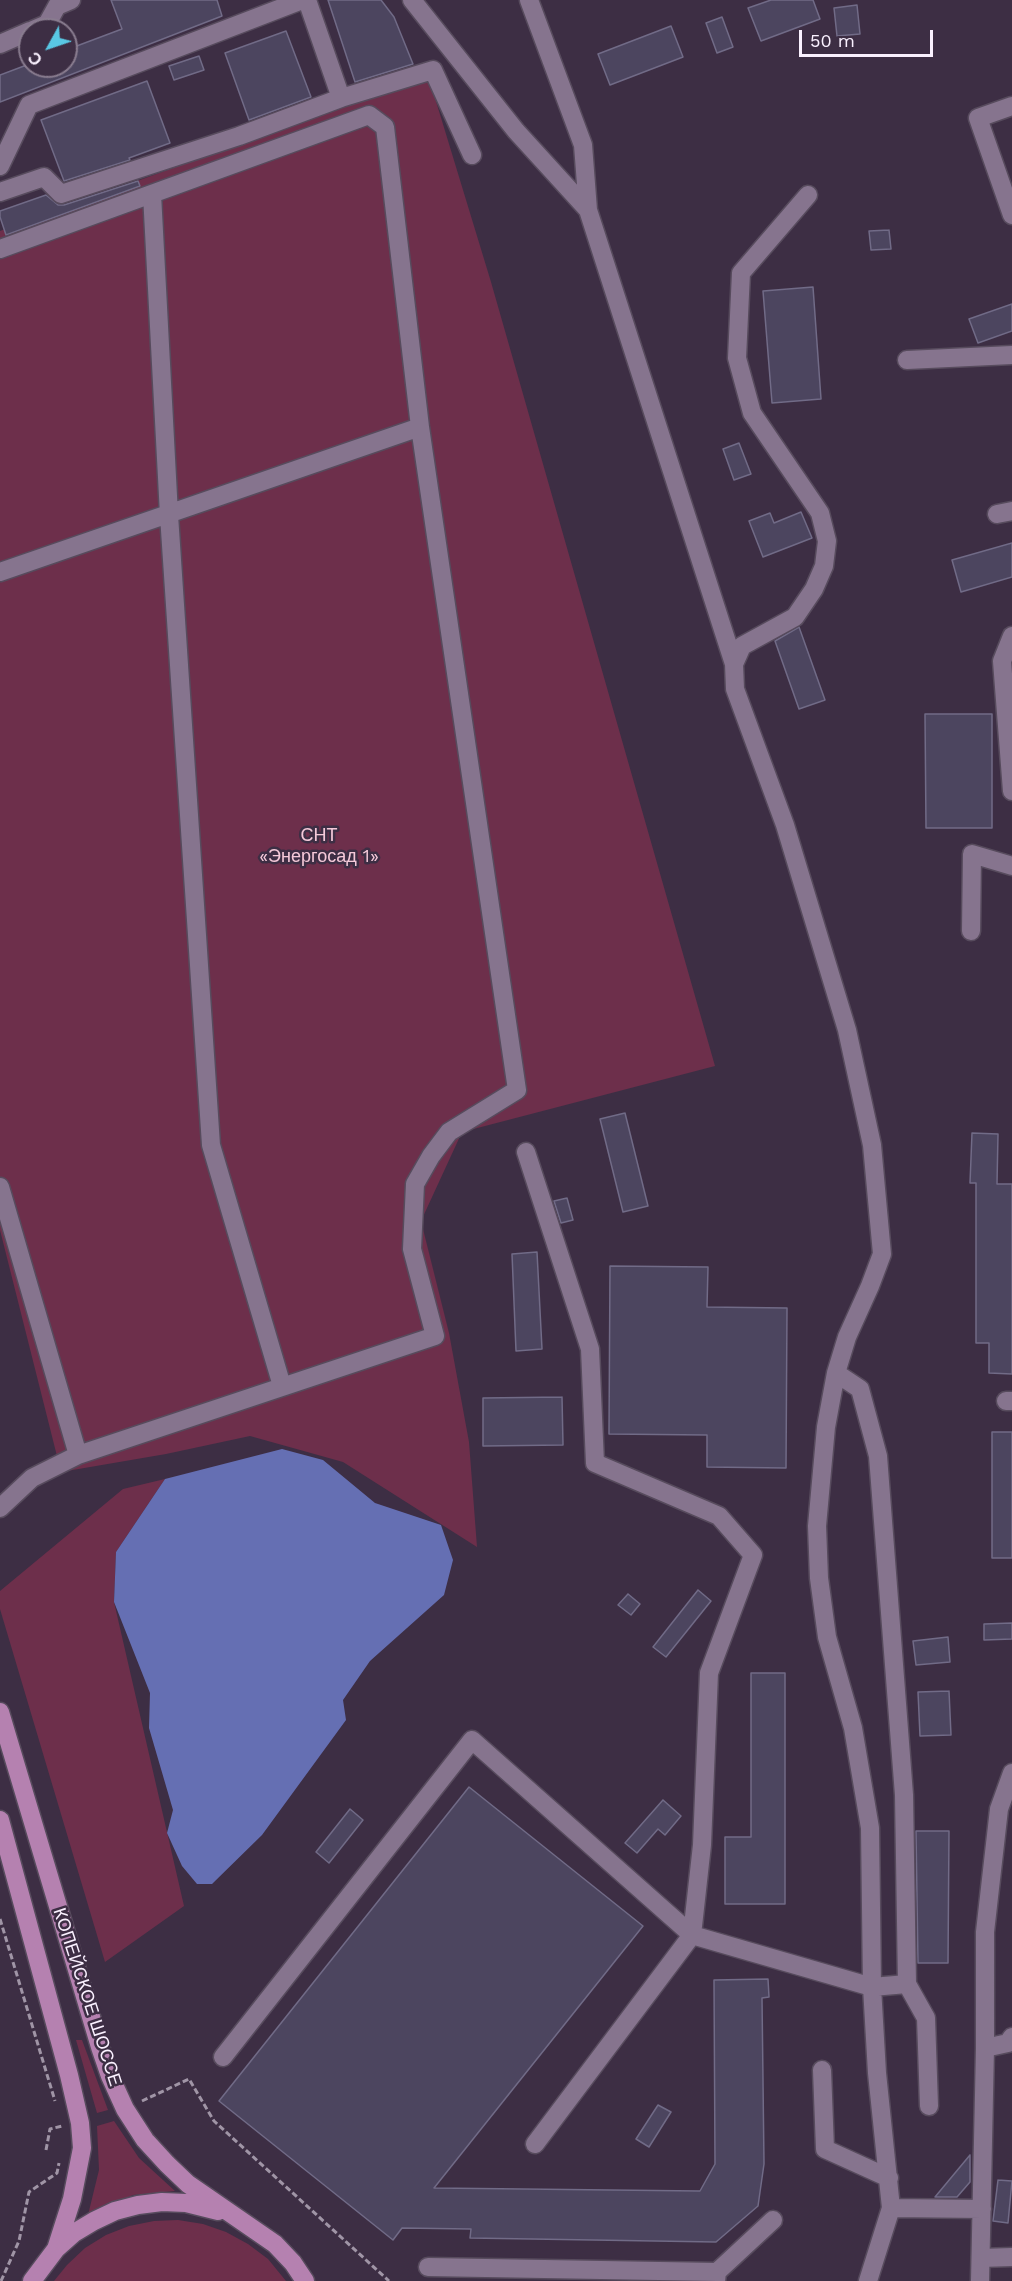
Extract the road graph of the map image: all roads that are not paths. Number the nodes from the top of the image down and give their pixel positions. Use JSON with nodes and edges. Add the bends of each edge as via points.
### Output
{"nodes":[{"id":1,"x":71,"y":0,"type":"edge"},
{"id":2,"x":302,"y":0,"type":"edge"},
{"id":3,"x":307,"y":0,"type":"edge"},
{"id":4,"x":412,"y":0,"type":"edge"},
{"id":5,"x":529,"y":0,"type":"edge"},
{"id":6,"x":50,"y":18,"type":"edge"},
{"id":7,"x":18,"y":37,"type":"edge"},
{"id":8,"x":0,"y":44,"type":"edge"},
{"id":9,"x":341,"y":98,"type":"junction"},
{"id":10,"x":1012,"y":106,"type":"edge"},
{"id":11,"x":472,"y":154,"type":"dead end"},
{"id":12,"x":0,"y":166,"type":"edge"},
{"id":13,"x":0,"y":192,"type":"edge"},
{"id":14,"x":152,"y":194,"type":"junction"},
{"id":15,"x":808,"y":195,"type":"dead end"},
{"id":16,"x":588,"y":210,"type":"junction"},
{"id":17,"x":1012,"y":214,"type":"edge"},
{"id":18,"x":0,"y":249,"type":"edge"},
{"id":19,"x":1012,"y":355,"type":"edge"},
{"id":20,"x":907,"y":360,"type":"dead end"},
{"id":21,"x":420,"y":427,"type":"junction"},
{"id":22,"x":169,"y":515,"type":"junction"},
{"id":23,"x":0,"y":572,"type":"edge"},
{"id":24,"x":1012,"y":636,"type":"edge"},
{"id":25,"x":734,"y":664,"type":"junction"},
{"id":26,"x":1012,"y":790,"type":"edge"},
{"id":27,"x":1012,"y":866,"type":"edge"},
{"id":28,"x":971,"y":931,"type":"dead end"},
{"id":29,"x":526,"y":1152,"type":"dead end"},
{"id":30,"x":0,"y":1187,"type":"edge"},
{"id":31,"x":836,"y":1373,"type":"junction"},
{"id":32,"x":282,"y":1386,"type":"junction"},
{"id":33,"x":78,"y":1455,"type":"junction"},
{"id":34,"x":0,"y":1508,"type":"edge"},
{"id":35,"x":0,"y":1712,"type":"edge"},
{"id":36,"x":1012,"y":1773,"type":"edge"},
{"id":37,"x":0,"y":1820,"type":"edge"},
{"id":38,"x":692,"y":1935,"type":"junction"},
{"id":39,"x":907,"y":1984,"type":"junction"},
{"id":40,"x":872,"y":1987,"type":"junction"},
{"id":41,"x":1011,"y":2042,"type":"edge"},
{"id":42,"x":985,"y":2048,"type":"junction"},
{"id":43,"x":223,"y":2057,"type":"dead end"},
{"id":44,"x":822,"y":2070,"type":"dead end"},
{"id":45,"x":929,"y":2106,"type":"dead end"},
{"id":46,"x":535,"y":2144,"type":"dead end"},
{"id":47,"x":889,"y":2178,"type":"junction"},
{"id":48,"x":891,"y":2208,"type":"junction"},
{"id":49,"x":982,"y":2210,"type":"junction"},
{"id":50,"x":231,"y":2215,"type":"junction"},
{"id":51,"x":773,"y":2220,"type":"dead end"},
{"id":52,"x":56,"y":2249,"type":"junction"},
{"id":53,"x":1012,"y":2257,"type":"edge"},
{"id":54,"x":981,"y":2258,"type":"junction"},
{"id":55,"x":428,"y":2267,"type":"dead end"},
{"id":56,"x":716,"y":2277,"type":"edge"},
{"id":57,"x":32,"y":2281,"type":"edge"},
{"id":58,"x":305,"y":2281,"type":"edge"},
{"id":59,"x":868,"y":2281,"type":"edge"},
{"id":60,"x":980,"y":2281,"type":"edge"}],
"edges":[{"from":1,"to":6,"type":"lane","via":[[57,6]]},
{"from":2,"to":12,"type":"lane","via":[[29,105]]},
{"from":3,"to":9,"type":"lane"},
{"from":4,"to":16,"type":"lane","via":[[516,131]]},
{"from":5,"to":16,"type":"lane","via":[[583,145]]},
{"from":7,"to":8,"type":"lane"},
{"from":9,"to":11,"type":"lane","via":[[433,70]]},
{"from":9,"to":13,"type":"lane","via":[[61,194],[44,177]]},
{"from":10,"to":17,"type":"lane","via":[[978,117]]},
{"from":14,"to":18,"type":"lane"},
{"from":14,"to":21,"type":"lane","via":[[369,115],[385,127]]},
{"from":14,"to":22,"type":"lane"},
{"from":15,"to":25,"type":"lane","via":[[741,273],[737,358],[752,413],[820,513],[827,541],[824,566],[795,617],[742,646]]},
{"from":16,"to":25,"type":"lane"},
{"from":19,"to":20,"type":"lane"},
{"from":21,"to":22,"type":"lane"},
{"from":21,"to":32,"type":"lane","via":[[517,1090],[449,1132],[415,1184],[412,1249],[435,1335]]},
{"from":22,"to":23,"type":"lane"},
{"from":22,"to":32,"type":"lane","via":[[212,1145]]},
{"from":24,"to":26,"type":"lane","via":[[1002,661]]},
{"from":25,"to":31,"type":"lane","via":[[735,689],[785,825],[847,1030],[872,1145],[882,1254],[846,1337]]},
{"from":27,"to":28,"type":"lane","via":[[972,854]]},
{"from":29,"to":38,"type":"lane","via":[[590,1349],[595,1463],[718,1516],[753,1554],[709,1673],[702,1845]]},
{"from":30,"to":33,"type":"lane"},
{"from":31,"to":39,"type":"lane","via":[[860,1389],[878,1456],[904,1795]]},
{"from":31,"to":40,"type":"lane","via":[[826,1427],[817,1526],[819,1578],[827,1637],[853,1728],[870,1828]]},
{"from":32,"to":33,"type":"lane"},
{"from":33,"to":34,"type":"lane","via":[[32,1478]]},
{"from":35,"to":50,"type":"main road","name":"КОПЕЙСКОЕ ШОССЕ","via":[[100,2047],[125,2109],[167,2164]]},
{"from":36,"to":42,"type":"lane","via":[[999,1809],[985,1932]]},
{"from":37,"to":52,"type":"main road","name":"КОПЕЙСКОЕ ШОССЕ","via":[[80,2123],[78,2173]]},
{"from":38,"to":40,"type":"lane"},
{"from":38,"to":43,"type":"lane","via":[[472,1740]]},
{"from":38,"to":46,"type":"lane"},
{"from":39,"to":40,"type":"lane"},
{"from":39,"to":45,"type":"lane","via":[[926,2018]]},
{"from":40,"to":47,"type":"lane"},
{"from":41,"to":42,"type":"lane"},
{"from":42,"to":49,"type":"lane"},
{"from":44,"to":47,"type":"lane","via":[[825,2149]]},
{"from":47,"to":48,"type":"lane"},
{"from":48,"to":49,"type":"lane"},
{"from":48,"to":59,"type":"lane"},
{"from":49,"to":54,"type":"lane"},
{"from":50,"to":52,"type":"main road","via":[[186,2203],[138,2205],[94,2221]]},
{"from":50,"to":58,"type":"main road","name":"КОПЕЙСКОЕ ШОССЕ","via":[[276,2244]]},
{"from":51,"to":56,"type":"lane"},
{"from":52,"to":57,"type":"main road","name":"КОПЕЙСКОЕ ШОССЕ"},
{"from":53,"to":54,"type":"lane"},
{"from":54,"to":60,"type":"lane"},
{"from":55,"to":56,"type":"lane"}]}
